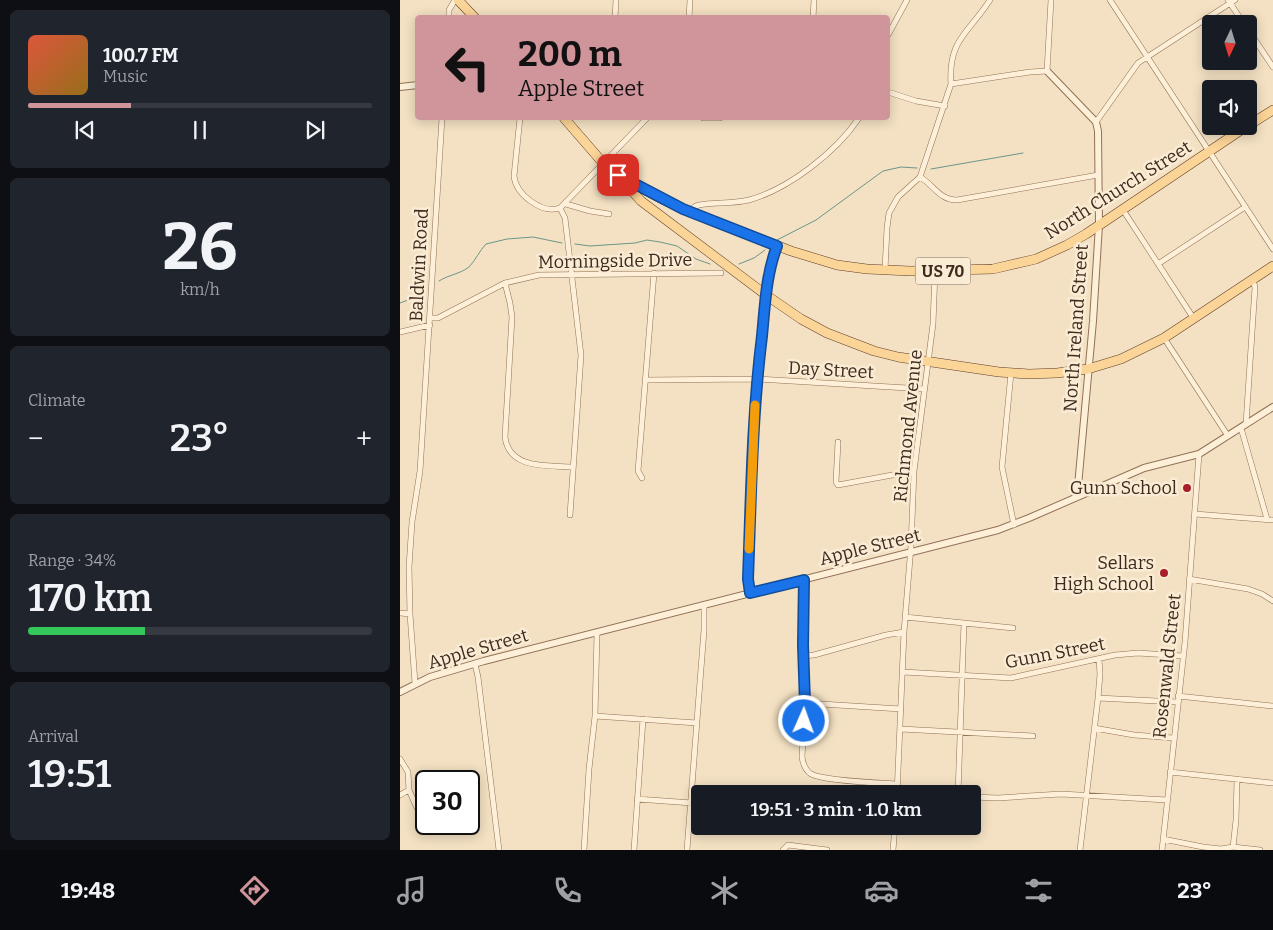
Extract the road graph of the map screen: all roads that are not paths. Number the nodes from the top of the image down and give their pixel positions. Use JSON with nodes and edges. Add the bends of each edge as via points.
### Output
{"nodes":[{"id":1,"x":457,"y":0,"type":"edge"},
{"id":2,"x":616,"y":0,"type":"edge"},
{"id":3,"x":690,"y":0,"type":"edge"},
{"id":4,"x":814,"y":0,"type":"edge"},
{"id":5,"x":907,"y":0,"type":"edge"},
{"id":6,"x":990,"y":0,"type":"edge"},
{"id":7,"x":1051,"y":0,"type":"edge"},
{"id":8,"x":1110,"y":0,"type":"edge"},
{"id":9,"x":1231,"y":1,"type":"edge"},
{"id":10,"x":449,"y":15,"type":"edge"},
{"id":11,"x":472,"y":15,"type":"edge"},
{"id":12,"x":615,"y":15,"type":"edge"},
{"id":13,"x":689,"y":15,"type":"edge"},
{"id":14,"x":813,"y":15,"type":"edge"},
{"id":15,"x":1239,"y":15,"type":"edge"},
{"id":16,"x":890,"y":30,"type":"edge"},
{"id":17,"x":1258,"y":44,"type":"edge"},
{"id":18,"x":1148,"y":58,"type":"junction"},
{"id":19,"x":1273,"y":67,"type":"edge"},
{"id":20,"x":1047,"y":71,"type":"junction"},
{"id":21,"x":951,"y":84,"type":"junction"},
{"id":22,"x":415,"y":86,"type":"edge"},
{"id":23,"x":400,"y":88,"type":"edge"},
{"id":24,"x":890,"y":93,"type":"edge"},
{"id":25,"x":944,"y":106,"type":"junction"},
{"id":26,"x":1273,"y":110,"type":"edge"},
{"id":27,"x":442,"y":120,"type":"edge"},
{"id":28,"x":520,"y":120,"type":"edge"},
{"id":29,"x":566,"y":120,"type":"edge"},
{"id":30,"x":645,"y":120,"type":"edge"},
{"id":31,"x":858,"y":120,"type":"edge"},
{"id":32,"x":1257,"y":120,"type":"edge"},
{"id":33,"x":1096,"y":122,"type":"junction"},
{"id":34,"x":1234,"y":135,"type":"edge"},
{"id":35,"x":1209,"y":151,"type":"junction"},
{"id":36,"x":603,"y":163,"type":"junction"},
{"id":37,"x":1098,"y":174,"type":"junction"},
{"id":38,"x":618,"y":175,"type":"junction"},
{"id":39,"x":920,"y":176,"type":"junction"},
{"id":40,"x":566,"y":204,"type":"junction"},
{"id":41,"x":1245,"y":207,"type":"junction"},
{"id":42,"x":560,"y":208,"type":"junction"},
{"id":43,"x":1123,"y":210,"type":"junction"},
{"id":44,"x":690,"y":212,"type":"junction"},
{"id":45,"x":610,"y":214,"type":"dead end"},
{"id":46,"x":1099,"y":225,"type":"junction"},
{"id":47,"x":777,"y":246,"type":"junction"},
{"id":48,"x":1273,"y":249,"type":"edge"},
{"id":49,"x":1158,"y":264,"type":"junction"},
{"id":50,"x":1273,"y":266,"type":"edge"},
{"id":51,"x":885,"y":270,"type":"junction"},
{"id":52,"x":934,"y":271,"type":"junction"},
{"id":53,"x":654,"y":273,"type":"junction"},
{"id":54,"x":721,"y":273,"type":"dead end"},
{"id":55,"x":572,"y":274,"type":"junction"},
{"id":56,"x":1253,"y":279,"type":"junction"},
{"id":57,"x":505,"y":283,"type":"junction"},
{"id":58,"x":766,"y":295,"type":"junction"},
{"id":59,"x":430,"y":318,"type":"junction"},
{"id":60,"x":1194,"y":319,"type":"junction"},
{"id":61,"x":430,"y":325,"type":"junction"},
{"id":62,"x":400,"y":332,"type":"edge"},
{"id":63,"x":1164,"y":338,"type":"junction"},
{"id":64,"x":928,"y":362,"type":"junction"},
{"id":65,"x":1088,"y":369,"type":"junction"},
{"id":66,"x":1011,"y":373,"type":"junction"},
{"id":67,"x":756,"y":379,"type":"junction"},
{"id":68,"x":646,"y":380,"type":"junction"},
{"id":69,"x":924,"y":389,"type":"junction"},
{"id":70,"x":1273,"y":407,"type":"edge"},
{"id":71,"x":1243,"y":426,"type":"junction"},
{"id":72,"x":1228,"y":436,"type":"junction"},
{"id":73,"x":838,"y":442,"type":"dead end"},
{"id":74,"x":1199,"y":454,"type":"junction"},
{"id":75,"x":573,"y":467,"type":"junction"},
{"id":76,"x":914,"y":471,"type":"junction"},
{"id":77,"x":642,"y":478,"type":"dead end"},
{"id":78,"x":1077,"y":497,"type":"junction"},
{"id":79,"x":1195,"y":514,"type":"junction"},
{"id":80,"x":570,"y":515,"type":"dead end"},
{"id":81,"x":1266,"y":520,"type":"junction"},
{"id":82,"x":1273,"y":520,"type":"edge"},
{"id":83,"x":1014,"y":524,"type":"junction"},
{"id":84,"x":910,"y":553,"type":"junction"},
{"id":85,"x":804,"y":580,"type":"junction"},
{"id":86,"x":1189,"y":580,"type":"junction"},
{"id":87,"x":750,"y":593,"type":"junction"},
{"id":88,"x":1273,"y":601,"type":"edge"},
{"id":89,"x":704,"y":605,"type":"junction"},
{"id":90,"x":400,"y":613,"type":"edge"},
{"id":91,"x":410,"y":614,"type":"junction"},
{"id":92,"x":905,"y":617,"type":"junction"},
{"id":93,"x":964,"y":623,"type":"junction"},
{"id":94,"x":1013,"y":628,"type":"dead end"},
{"id":95,"x":904,"y":632,"type":"junction"},
{"id":96,"x":597,"y":633,"type":"junction"},
{"id":97,"x":803,"y":656,"type":"junction"},
{"id":98,"x":1183,"y":656,"type":"junction"},
{"id":99,"x":1098,"y":659,"type":"junction"},
{"id":100,"x":475,"y":664,"type":"junction"},
{"id":101,"x":903,"y":672,"type":"junction"},
{"id":102,"x":962,"y":676,"type":"junction"},
{"id":103,"x":415,"y":683,"type":"junction"},
{"id":104,"x":400,"y":692,"type":"edge"},
{"id":105,"x":1098,"y":698,"type":"junction"},
{"id":106,"x":1178,"y":699,"type":"junction"},
{"id":107,"x":805,"y":703,"type":"junction"},
{"id":108,"x":1273,"y":706,"type":"edge"},
{"id":109,"x":901,"y":709,"type":"junction"},
{"id":110,"x":595,"y":716,"type":"junction"},
{"id":111,"x":643,"y":719,"type":"junction"},
{"id":112,"x":697,"y":723,"type":"junction"},
{"id":113,"x":1094,"y":728,"type":"junction"},
{"id":114,"x":901,"y":729,"type":"junction"},
{"id":115,"x":959,"y":731,"type":"junction"},
{"id":116,"x":1032,"y":736,"type":"dead end"},
{"id":117,"x":1173,"y":738,"type":"junction"},
{"id":118,"x":400,"y":759,"type":"edge"},
{"id":119,"x":1170,"y":772,"type":"junction"},
{"id":120,"x":1237,"y":780,"type":"junction"},
{"id":121,"x":1273,"y":783,"type":"edge"},
{"id":122,"x":897,"y":784,"type":"joint"},
{"id":123,"x":693,"y":785,"type":"edge"},
{"id":124,"x":958,"y":785,"type":"edge"},
{"id":125,"x":408,"y":790,"type":"junction"},
{"id":126,"x":400,"y":795,"type":"edge"},
{"id":127,"x":1087,"y":795,"type":"junction"},
{"id":128,"x":981,"y":797,"type":"edge"},
{"id":129,"x":637,"y":799,"type":"junction"},
{"id":130,"x":1167,"y":800,"type":"junction"},
{"id":131,"x":691,"y":802,"type":"edge"},
{"id":132,"x":415,"y":806,"type":"edge"},
{"id":133,"x":691,"y":814,"type":"edge"},
{"id":134,"x":894,"y":835,"type":"edge"},
{"id":135,"x":1163,"y":839,"type":"junction"},
{"id":136,"x":1233,"y":847,"type":"junction"},
{"id":137,"x":784,"y":848,"type":"edge"},
{"id":138,"x":498,"y":850,"type":"edge"},
{"id":139,"x":584,"y":850,"type":"edge"},
{"id":140,"x":634,"y":850,"type":"edge"},
{"id":141,"x":688,"y":850,"type":"edge"},
{"id":142,"x":827,"y":850,"type":"edge"},
{"id":143,"x":893,"y":850,"type":"edge"},
{"id":144,"x":1080,"y":850,"type":"edge"},
{"id":145,"x":1162,"y":850,"type":"edge"},
{"id":146,"x":1260,"y":850,"type":"edge"}],
"edges":[{"from":1,"to":10,"type":"street"},
{"from":1,"to":11,"type":"main road"},
{"from":2,"to":12,"type":"street"},
{"from":3,"to":13,"type":"street"},
{"from":4,"to":14,"type":"street"},
{"from":5,"to":16,"type":"street"},
{"from":6,"to":21,"type":"street","via":[[956,44],[950,68]]},
{"from":7,"to":20,"type":"street"},
{"from":8,"to":18,"type":"street"},
{"from":9,"to":15,"type":"street"},
{"from":9,"to":18,"type":"street"},
{"from":17,"to":19,"type":"street"},
{"from":18,"to":33,"type":"street","via":[[1138,63]]},
{"from":18,"to":35,"type":"street"},
{"from":20,"to":21,"type":"street"},
{"from":20,"to":33,"type":"street"},
{"from":21,"to":25,"type":"street"},
{"from":22,"to":23,"type":"street"},
{"from":24,"to":25,"type":"street"},
{"from":25,"to":39,"type":"street"},
{"from":26,"to":32,"type":"main road","name":"North Church Street","number":"US 70"},
{"from":27,"to":59,"type":"street","name":"Baldwin Road"},
{"from":28,"to":42,"type":"street","via":[[515,184],[537,206],[550,210]]},
{"from":29,"to":36,"type":"main road","name":"North Church Street","number":"US 70"},
{"from":30,"to":36,"type":"street"},
{"from":31,"to":44,"type":"street","via":[[832,148],[779,188],[739,202],[696,206]]},
{"from":33,"to":37,"type":"street","name":"North Ireland Street"},
{"from":34,"to":35,"type":"main road","name":"North Church Street","number":"US 70"},
{"from":35,"to":41,"type":"street"},
{"from":35,"to":43,"type":"main road","name":"North Church Street","number":"US 70"},
{"from":36,"to":38,"type":"main road","name":"North Church Street","number":"US 70"},
{"from":36,"to":40,"type":"street"},
{"from":37,"to":39,"type":"street","via":[[957,200],[939,195]]},
{"from":37,"to":46,"type":"street","name":"North Ireland Street"},
{"from":38,"to":44,"type":"main road","name":"North Church Street","number":"US 70"},
{"from":38,"to":58,"type":"main road","number":"US 70","via":[[641,201]]},
{"from":39,"to":51,"type":"street","via":[[898,197],[889,213]]},
{"from":40,"to":42,"type":"street"},
{"from":40,"to":45,"type":"street"},
{"from":41,"to":48,"type":"street"},
{"from":41,"to":49,"type":"street"},
{"from":42,"to":55,"type":"street","via":[[565,218]]},
{"from":43,"to":46,"type":"main road","name":"North Church Street","number":"US 70"},
{"from":43,"to":49,"type":"street"},
{"from":44,"to":47,"type":"main road","name":"North Church Street","number":"US 70"},
{"from":46,"to":52,"type":"main road","name":"North Church Street","number":"US 70","via":[[1067,245],[1024,263],[985,270]]},
{"from":46,"to":65,"type":"street","name":"North Ireland Street"},
{"from":47,"to":51,"type":"main road","name":"North Church Street","number":"US 70","via":[[832,264]]},
{"from":47,"to":58,"type":"street"},
{"from":49,"to":60,"type":"street"},
{"from":50,"to":56,"type":"main road","number":"US 70"},
{"from":51,"to":52,"type":"main road","name":"North Church Street","number":"US 70"},
{"from":52,"to":64,"type":"street","name":"Richmond Avenue"},
{"from":53,"to":54,"type":"street","name":"Morningside Drive"},
{"from":53,"to":55,"type":"street","name":"Morningside Drive"},
{"from":53,"to":68,"type":"street"},
{"from":55,"to":57,"type":"street","name":"Morningside Drive","via":[[539,275]]},
{"from":55,"to":75,"type":"street","via":[[581,355]]},
{"from":56,"to":60,"type":"main road","number":"US 70"},
{"from":56,"to":71,"type":"street","via":[[1255,288]]},
{"from":57,"to":59,"type":"street","name":"Morningside Drive","via":[[438,318]]},
{"from":57,"to":75,"type":"street","via":[[512,317],[507,448],[523,462]]},
{"from":58,"to":64,"type":"main road","number":"US 70","via":[[801,319],[844,340],[884,354]]},
{"from":58,"to":67,"type":"street"},
{"from":59,"to":61,"type":"street","name":"Baldwin Road"},
{"from":60,"to":63,"type":"main road","number":"US 70"},
{"from":61,"to":62,"type":"street"},
{"from":61,"to":91,"type":"street","name":"Baldwin Road","via":[[420,471],[410,545]]},
{"from":63,"to":65,"type":"main road","number":"US 70","via":[[1137,353]]},
{"from":63,"to":72,"type":"street"},
{"from":64,"to":66,"type":"main road","number":"US 70"},
{"from":64,"to":69,"type":"street","name":"Richmond Avenue"},
{"from":65,"to":66,"type":"main road","number":"US 70","via":[[1049,374]]},
{"from":65,"to":78,"type":"street","name":"North Ireland Street"},
{"from":66,"to":83,"type":"street","via":[[1002,467]]},
{"from":67,"to":68,"type":"street","name":"Day Street"},
{"from":67,"to":69,"type":"street","name":"Day Street"},
{"from":67,"to":87,"type":"street"},
{"from":68,"to":77,"type":"street","via":[[638,471]]},
{"from":69,"to":76,"type":"street","name":"Richmond Avenue"},
{"from":70,"to":71,"type":"street","name":"Apple Street"},
{"from":71,"to":72,"type":"street","name":"Apple Street"},
{"from":71,"to":81,"type":"street"},
{"from":72,"to":74,"type":"street","name":"Apple Street"},
{"from":73,"to":76,"type":"street","via":[[836,482],[840,485]]},
{"from":74,"to":78,"type":"street","name":"Apple Street","via":[[1144,468]]},
{"from":74,"to":79,"type":"street","name":"Rosenwald Street"},
{"from":75,"to":80,"type":"street"},
{"from":76,"to":84,"type":"street","name":"Richmond Avenue"},
{"from":78,"to":83,"type":"street","name":"Apple Street"},
{"from":79,"to":81,"type":"street"},
{"from":79,"to":86,"type":"street","name":"Rosenwald Street"},
{"from":81,"to":82,"type":"street"},
{"from":83,"to":84,"type":"street","name":"Apple Street"},
{"from":84,"to":85,"type":"street","name":"Apple Street"},
{"from":84,"to":92,"type":"street","name":"Richmond Avenue"},
{"from":85,"to":87,"type":"street","name":"Apple Street"},
{"from":85,"to":97,"type":"street"},
{"from":86,"to":88,"type":"street","via":[[1248,589]]},
{"from":86,"to":98,"type":"street","name":"Rosenwald Street"},
{"from":87,"to":89,"type":"street","name":"Apple Street"},
{"from":89,"to":96,"type":"street","name":"Apple Street"},
{"from":89,"to":112,"type":"street"},
{"from":90,"to":91,"type":"street"},
{"from":91,"to":103,"type":"street","name":"Baldwin Road"},
{"from":92,"to":93,"type":"street"},
{"from":92,"to":95,"type":"street","name":"Richmond Avenue"},
{"from":93,"to":94,"type":"street"},
{"from":93,"to":102,"type":"street"},
{"from":95,"to":97,"type":"street"},
{"from":95,"to":101,"type":"street","name":"Richmond Avenue"},
{"from":96,"to":100,"type":"street","name":"Apple Street"},
{"from":96,"to":110,"type":"street"},
{"from":97,"to":107,"type":"street"},
{"from":98,"to":99,"type":"street","name":"Gunn Street","via":[[1138,653]]},
{"from":98,"to":106,"type":"street","name":"Rosenwald Street"},
{"from":99,"to":102,"type":"street","name":"Gunn Street","via":[[1011,678]]},
{"from":99,"to":105,"type":"street"},
{"from":100,"to":103,"type":"street","name":"Apple Street"},
{"from":100,"to":138,"type":"street"},
{"from":101,"to":102,"type":"street","name":"Gunn Street"},
{"from":101,"to":109,"type":"street","name":"Richmond Avenue"},
{"from":102,"to":115,"type":"street"},
{"from":103,"to":104,"type":"street","name":"Apple Street"},
{"from":105,"to":106,"type":"street"},
{"from":105,"to":113,"type":"street"},
{"from":106,"to":108,"type":"street"},
{"from":106,"to":117,"type":"street","name":"Rosenwald Street"},
{"from":107,"to":109,"type":"street"},
{"from":107,"to":122,"type":"street","via":[[802,757],[807,770],[821,777]]},
{"from":109,"to":114,"type":"street","name":"Richmond Avenue"},
{"from":110,"to":111,"type":"street"},
{"from":110,"to":139,"type":"street"},
{"from":111,"to":112,"type":"street"},
{"from":111,"to":129,"type":"street"},
{"from":112,"to":123,"type":"street"},
{"from":113,"to":117,"type":"street"},
{"from":113,"to":127,"type":"street"},
{"from":114,"to":115,"type":"street"},
{"from":114,"to":122,"type":"street","name":"Richmond Avenue"},
{"from":115,"to":116,"type":"street"},
{"from":115,"to":124,"type":"street"},
{"from":117,"to":119,"type":"street","name":"Rosenwald Street"},
{"from":118,"to":125,"type":"street","via":[[408,772]]},
{"from":119,"to":120,"type":"street"},
{"from":119,"to":130,"type":"street","name":"Rosenwald Street"},
{"from":120,"to":121,"type":"street"},
{"from":120,"to":136,"type":"street"},
{"from":125,"to":126,"type":"street"},
{"from":125,"to":132,"type":"street"},
{"from":127,"to":128,"type":"street"},
{"from":127,"to":130,"type":"street"},
{"from":127,"to":144,"type":"street"},
{"from":129,"to":131,"type":"street"},
{"from":129,"to":140,"type":"street"},
{"from":130,"to":135,"type":"street","name":"Rosenwald Street"},
{"from":133,"to":141,"type":"street"},
{"from":134,"to":143,"type":"street"},
{"from":135,"to":136,"type":"street","via":[[1203,847]]},
{"from":135,"to":145,"type":"street","name":"Rosenwald Street"},
{"from":136,"to":146,"type":"street"},
{"from":137,"to":142,"type":"street"}]}
